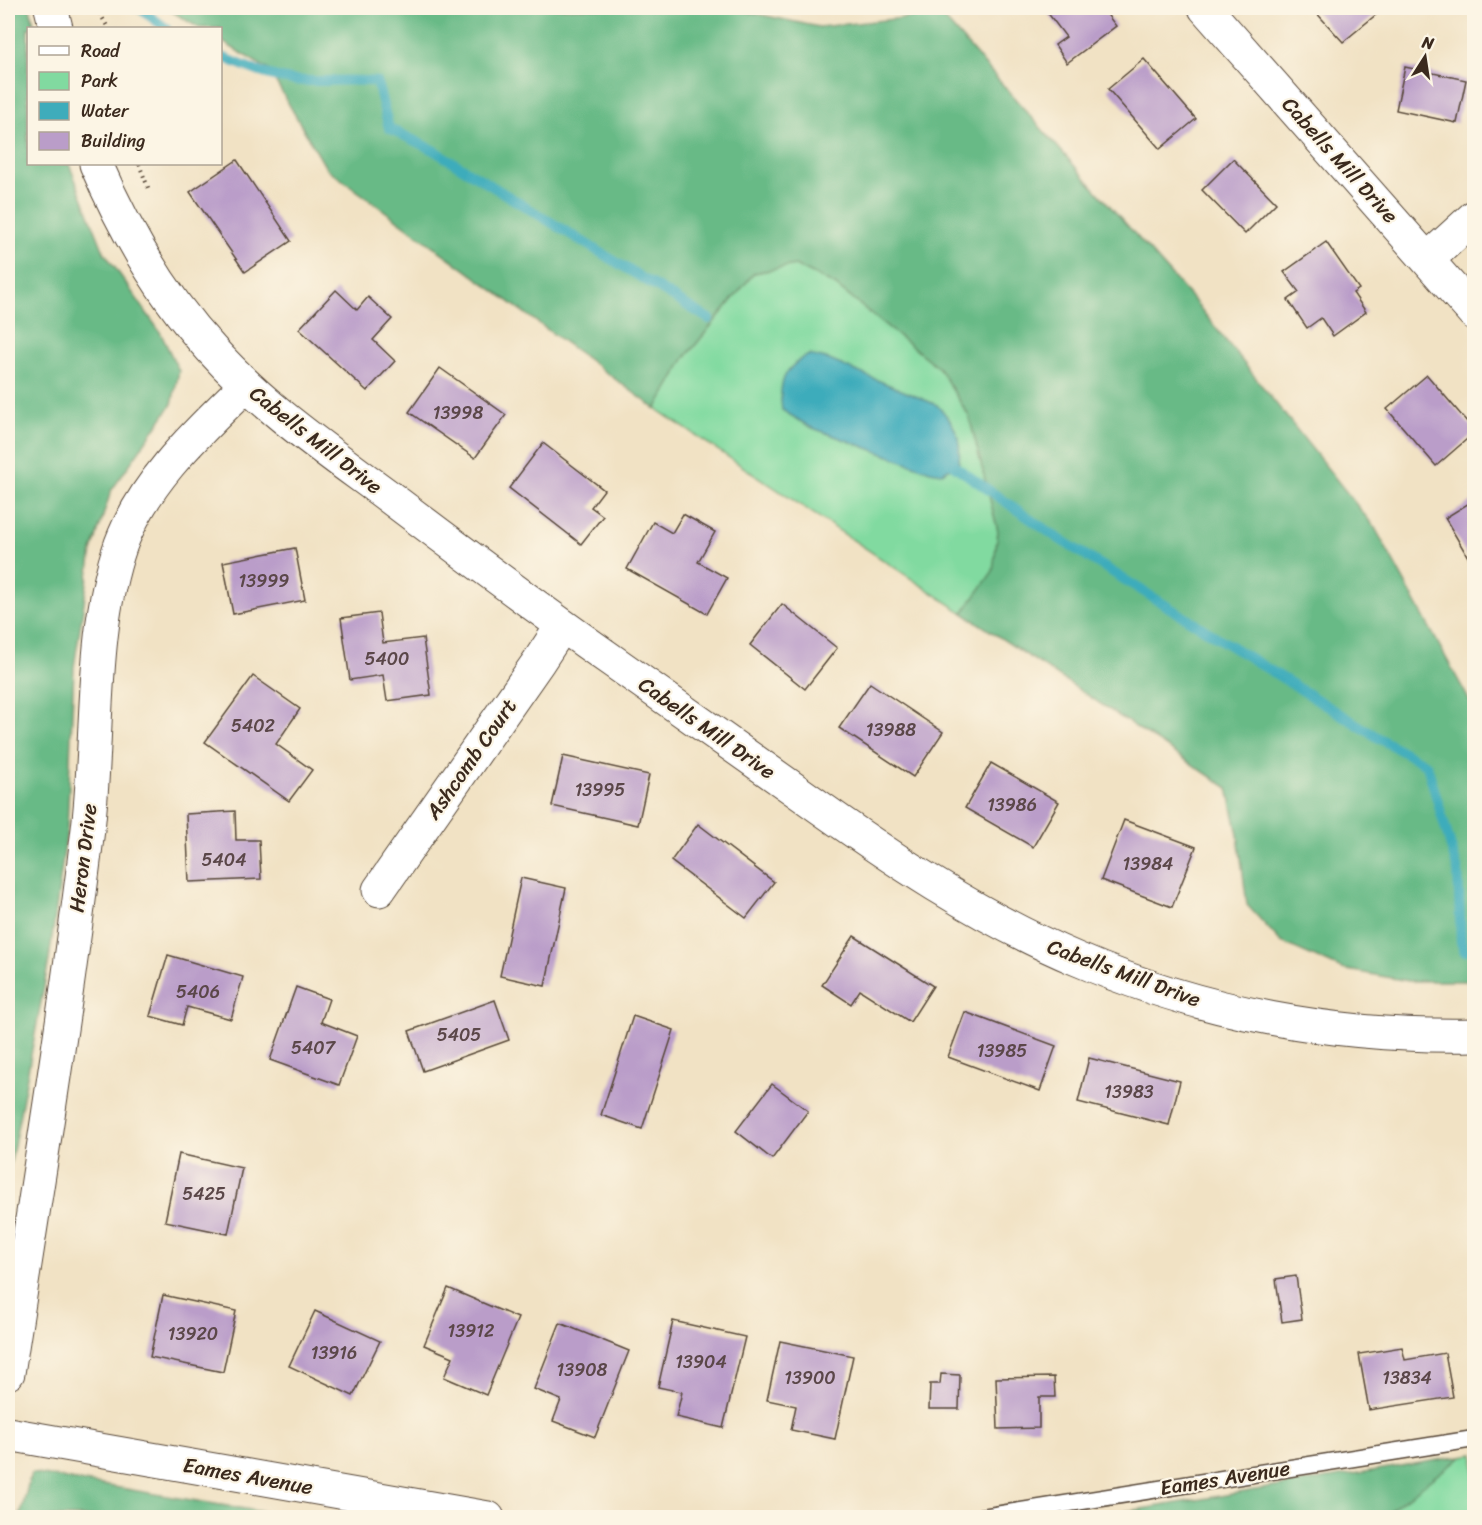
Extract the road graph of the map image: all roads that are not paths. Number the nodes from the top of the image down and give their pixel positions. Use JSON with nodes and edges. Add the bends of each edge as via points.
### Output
{"nodes":[{"id":1,"x":51,"y":8,"type":"edge"},
{"id":2,"x":1205,"y":8,"type":"edge"},
{"id":3,"x":56,"y":27,"type":"edge"},
{"id":4,"x":96,"y":165,"type":"edge"},
{"id":5,"x":1474,"y":217,"type":"edge"},
{"id":6,"x":1428,"y":258,"type":"junction"},
{"id":7,"x":1474,"y":313,"type":"edge"},
{"id":8,"x":246,"y":385,"type":"junction"},
{"id":9,"x":562,"y":626,"type":"junction"},
{"id":10,"x":379,"y":890,"type":"dead end"},
{"id":11,"x":1474,"y":1035,"type":"edge"},
{"id":12,"x":8,"y":1372,"type":"edge"},
{"id":13,"x":8,"y":1434,"type":"edge"},
{"id":14,"x":1474,"y":1439,"type":"edge"},
{"id":15,"x":488,"y":1518,"type":"edge"},
{"id":16,"x":976,"y":1518,"type":"edge"}],
"edges":[{"from":1,"to":3,"type":"street"},
{"from":2,"to":6,"type":"street","name":"Cabells Mill Drive"},
{"from":4,"to":8,"type":"street","name":"Cabells Mill Drive","via":[[115,209],[166,293],[209,348]]},
{"from":5,"to":6,"type":"street"},
{"from":6,"to":7,"type":"street","name":"Cabells Mill Drive"},
{"from":8,"to":9,"type":"street","name":"Cabells Mill Drive","via":[[286,422]]},
{"from":8,"to":12,"type":"street","name":"Heron Drive","via":[[182,448],[143,500],[122,542],[109,584],[87,837]]},
{"from":9,"to":10,"type":"street","name":"Ashcomb Court"},
{"from":9,"to":11,"type":"street","name":"Cabells Mill Drive","via":[[866,840],[969,906],[1080,961],[1197,1001],[1312,1026],[1371,1033]]},
{"from":13,"to":15,"type":"street","name":"Eames Avenue"},
{"from":14,"to":16,"type":"lane","name":"Eames Avenue"}]}
